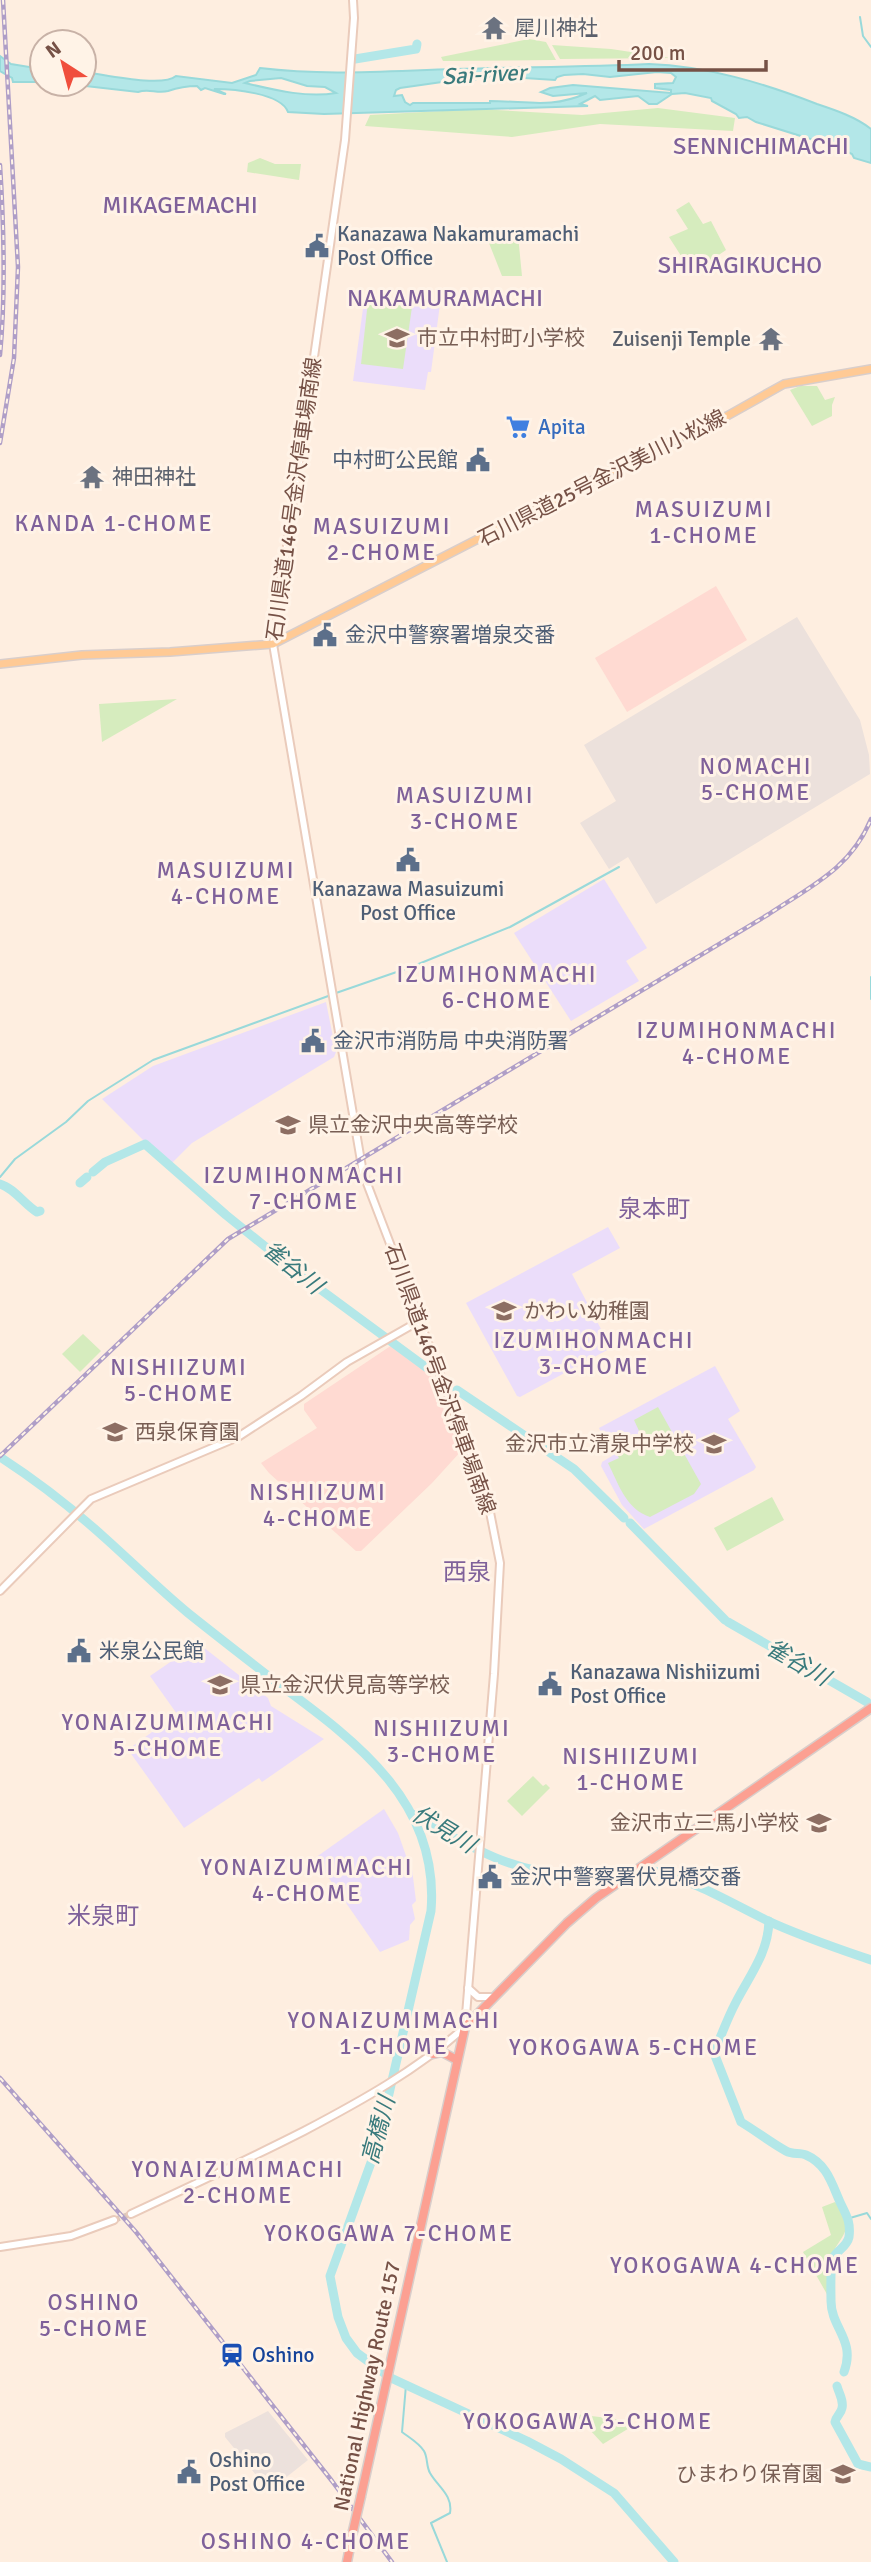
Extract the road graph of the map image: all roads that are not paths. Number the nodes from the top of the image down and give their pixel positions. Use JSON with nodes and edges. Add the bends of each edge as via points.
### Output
{"nodes":[{"id":1,"x":353,"y":0,"type":"edge"},
{"id":2,"x":871,"y":369,"type":"edge"},
{"id":3,"x":273,"y":644,"type":"junction"},
{"id":4,"x":0,"y":664,"type":"edge"},
{"id":5,"x":421,"y":1320,"type":"junction"},
{"id":6,"x":0,"y":1591,"type":"edge"},
{"id":7,"x":871,"y":1709,"type":"edge"},
{"id":8,"x":468,"y":1989,"type":"junction"},
{"id":9,"x":493,"y":1997,"type":"junction"},
{"id":10,"x":465,"y":2027,"type":"junction"},
{"id":11,"x":433,"y":2054,"type":"junction"},
{"id":12,"x":457,"y":2060,"type":"junction"},
{"id":13,"x":131,"y":2214,"type":"tunnel mouth"},
{"id":14,"x":114,"y":2220,"type":"tunnel mouth"},
{"id":15,"x":0,"y":2247,"type":"edge"},
{"id":16,"x":347,"y":2562,"type":"edge"}],
"edges":[{"from":1,"to":3,"type":"main road","name":"石川県道146号金沢停車場南線","via":[[346,132]]},
{"from":2,"to":3,"type":"main road","name":"石川県道25号金沢美川小松線","via":[[784,384]]},
{"from":3,"to":4,"type":"main road","name":"石川県道25号金沢美川小松線"},
{"from":3,"to":5,"type":"main road","name":"石川県道146号金沢停車場南線","via":[[363,1173]]},
{"from":5,"to":6,"type":"main road","via":[[347,1362],[238,1437],[91,1499]]},
{"from":5,"to":8,"type":"main road","name":"石川県道146号金沢停車場南線","via":[[487,1497],[500,1563]]},
{"from":7,"to":9,"type":"highway","name":"National Highway Route 157","via":[[612,1886],[566,1923]]},
{"from":8,"to":9,"type":"main road","via":[[478,1997]]},
{"from":8,"to":10,"type":"main road"},
{"from":9,"to":10,"type":"highway","name":"National Highway Route 157"},
{"from":10,"to":11,"type":"main road"},
{"from":10,"to":12,"type":"highway","name":"National Highway Route 157"},
{"from":11,"to":12,"type":"highway","via":[[442,2052]]},
{"from":11,"to":13,"type":"main road","via":[[372,2094],[245,2162]]},
{"from":12,"to":16,"type":"highway","name":"National Highway Route 157","bridge":true},
{"from":14,"to":15,"type":"main road","via":[[71,2236]]}]}
